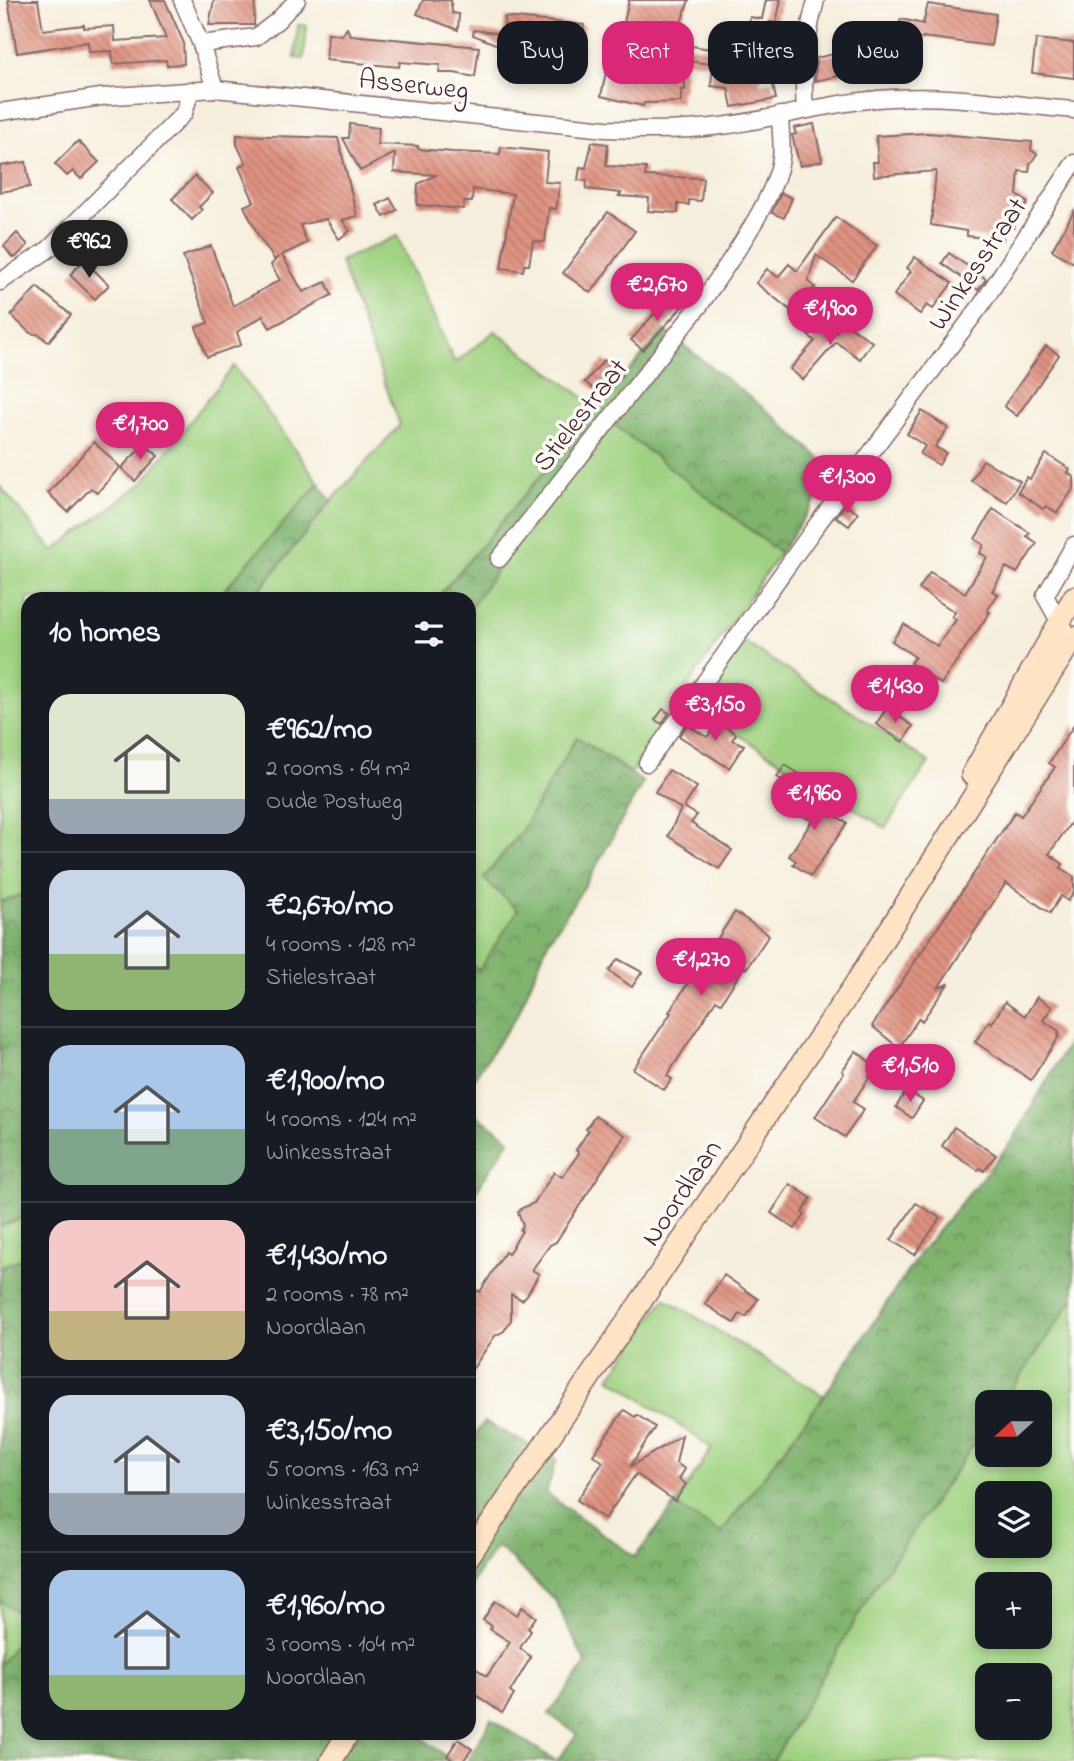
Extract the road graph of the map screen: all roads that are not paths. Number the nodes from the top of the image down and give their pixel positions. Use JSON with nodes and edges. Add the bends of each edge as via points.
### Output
{"nodes":[{"id":1,"x":182,"y":0,"type":"edge"},
{"id":2,"x":297,"y":0,"type":"edge"},
{"id":3,"x":816,"y":0,"type":"edge"},
{"id":4,"x":201,"y":44,"type":"junction"},
{"id":5,"x":215,"y":89,"type":"junction"},
{"id":6,"x":191,"y":90,"type":"junction"},
{"id":7,"x":804,"y":110,"type":"junction"},
{"id":8,"x":1074,"y":110,"type":"edge"},
{"id":9,"x":0,"y":112,"type":"edge"},
{"id":10,"x":780,"y":115,"type":"junction"},
{"id":11,"x":1074,"y":163,"type":"edge"},
{"id":12,"x":0,"y":282,"type":"edge"},
{"id":13,"x":1074,"y":545,"type":"edge"},
{"id":14,"x":499,"y":559,"type":"dead end"},
{"id":15,"x":1074,"y":597,"type":"edge"},
{"id":16,"x":1069,"y":631,"type":"edge"},
{"id":17,"x":647,"y":763,"type":"dead end"},
{"id":18,"x":476,"y":1546,"type":"edge"},
{"id":19,"x":344,"y":1740,"type":"edge"},
{"id":20,"x":331,"y":1761,"type":"edge"}],
"edges":[{"from":1,"to":4,"type":"street"},
{"from":2,"to":4,"type":"street","via":[[256,37]]},
{"from":3,"to":7,"type":"street","via":[[802,76]]},
{"from":4,"to":5,"type":"street"},
{"from":5,"to":6,"type":"street","name":"Asserweg"},
{"from":5,"to":10,"type":"street","name":"Asserweg","via":[[606,129],[666,131]]},
{"from":6,"to":9,"type":"street","name":"Asserweg"},
{"from":6,"to":12,"type":"street","via":[[184,113],[58,240]]},
{"from":7,"to":8,"type":"street","name":"Asserweg","via":[[892,98],[937,98]]},
{"from":7,"to":10,"type":"street","name":"Asserweg"},
{"from":10,"to":14,"type":"street","name":"Stielestraat","via":[[781,159],[766,201],[729,262]]},
{"from":11,"to":17,"type":"street","name":"Winkesstraat","via":[[982,304]]},
{"from":13,"to":16,"type":"street","via":[[1045,596]]},
{"from":15,"to":16,"type":"main road","name":"Noordlaan"},
{"from":16,"to":18,"type":"main road","name":"Noordlaan","via":[[854,986]]},
{"from":19,"to":20,"type":"main road"}]}
